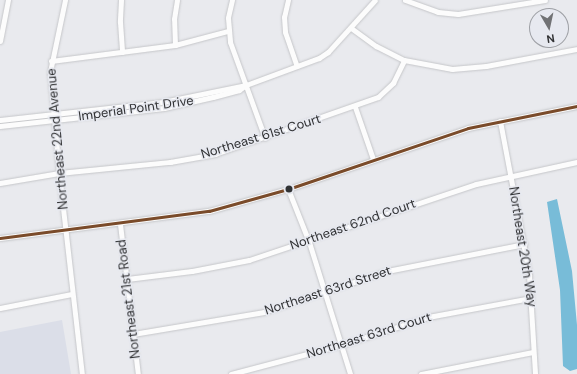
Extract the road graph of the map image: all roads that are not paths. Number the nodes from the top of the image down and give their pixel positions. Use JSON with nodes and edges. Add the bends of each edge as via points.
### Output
{"nodes":[{"id":1,"x":8,"y":0,"type":"edge"},
{"id":2,"x":65,"y":0,"type":"edge"},
{"id":3,"x":121,"y":0,"type":"edge"},
{"id":4,"x":177,"y":0,"type":"edge"},
{"id":5,"x":232,"y":0,"type":"edge"},
{"id":6,"x":288,"y":0,"type":"edge"},
{"id":7,"x":375,"y":0,"type":"edge"},
{"id":8,"x":405,"y":0,"type":"edge"},
{"id":9,"x":545,"y":0,"type":"edge"},
{"id":10,"x":351,"y":28,"type":"junction"},
{"id":11,"x":228,"y":31,"type":"junction"},
{"id":12,"x":0,"y":41,"type":"edge"},
{"id":13,"x":175,"y":45,"type":"junction"},
{"id":14,"x":577,"y":49,"type":"edge"},
{"id":15,"x":122,"y":52,"type":"junction"},
{"id":16,"x":404,"y":60,"type":"junction"},
{"id":17,"x":51,"y":61,"type":"junction"},
{"id":18,"x":297,"y":66,"type":"junction"},
{"id":19,"x":246,"y":85,"type":"junction"},
{"id":20,"x":577,"y":106,"type":"edge"},
{"id":21,"x":355,"y":107,"type":"junction"},
{"id":22,"x":54,"y":117,"type":"junction"},
{"id":23,"x":0,"y":120,"type":"edge"},
{"id":24,"x":500,"y":121,"type":"junction"},
{"id":25,"x":0,"y":126,"type":"edge"},
{"id":26,"x":264,"y":138,"type":"junction"},
{"id":27,"x":373,"y":159,"type":"junction"},
{"id":28,"x":577,"y":162,"type":"edge"},
{"id":29,"x":59,"y":173,"type":"junction"},
{"id":30,"x":510,"y":176,"type":"junction"},
{"id":31,"x":0,"y":182,"type":"edge"},
{"id":32,"x":288,"y":189,"type":"junction"},
{"id":33,"x":120,"y":224,"type":"junction"},
{"id":34,"x":66,"y":229,"type":"junction"},
{"id":35,"x":0,"y":238,"type":"edge"},
{"id":36,"x":309,"y":242,"type":"junction"},
{"id":37,"x":524,"y":244,"type":"junction"},
{"id":38,"x":127,"y":279,"type":"junction"},
{"id":39,"x":325,"y":292,"type":"junction"},
{"id":40,"x":72,"y":294,"type":"junction"},
{"id":41,"x":531,"y":298,"type":"junction"},
{"id":42,"x":0,"y":308,"type":"edge"},
{"id":43,"x":133,"y":334,"type":"junction"},
{"id":44,"x":341,"y":345,"type":"junction"},
{"id":45,"x":533,"y":352,"type":"junction"},
{"id":46,"x":82,"y":374,"type":"edge"},
{"id":47,"x":138,"y":374,"type":"edge"},
{"id":48,"x":231,"y":374,"type":"edge"},
{"id":49,"x":350,"y":374,"type":"edge"},
{"id":50,"x":421,"y":374,"type":"edge"},
{"id":51,"x":535,"y":374,"type":"edge"}],
"edges":[{"from":1,"to":12,"type":"street"},
{"from":2,"to":17,"type":"street","name":"Northeast 22nd Avenue"},
{"from":3,"to":15,"type":"street"},
{"from":4,"to":13,"type":"street","via":[[174,19]]},
{"from":5,"to":11,"type":"street"},
{"from":6,"to":18,"type":"street","via":[[284,16],[285,32]]},
{"from":7,"to":10,"type":"street","name":"Imperial Point Drive"},
{"from":8,"to":9,"type":"street","via":[[438,12],[458,14]]},
{"from":10,"to":16,"type":"street","via":[[376,46]]},
{"from":10,"to":18,"type":"street","name":"Imperial Point Drive","via":[[328,52]]},
{"from":11,"to":13,"type":"street"},
{"from":11,"to":19,"type":"street"},
{"from":13,"to":15,"type":"street"},
{"from":14,"to":16,"type":"street","via":[[470,68],[435,67]]},
{"from":15,"to":17,"type":"street"},
{"from":16,"to":21,"type":"street","name":"Northeast 61st Court","via":[[398,76],[388,90]]},
{"from":17,"to":22,"type":"street","name":"Northeast 22nd Avenue"},
{"from":18,"to":19,"type":"street","name":"Imperial Point Drive"},
{"from":19,"to":22,"type":"street","name":"Imperial Point Drive","via":[[213,97]]},
{"from":19,"to":26,"type":"street"},
{"from":20,"to":24,"type":"street"},
{"from":21,"to":26,"type":"street","name":"Northeast 61st Court"},
{"from":21,"to":27,"type":"street"},
{"from":22,"to":23,"type":"street","name":"Imperial Point Drive"},
{"from":22,"to":25,"type":"street","name":"Imperial Point Drive"},
{"from":22,"to":29,"type":"street","name":"Northeast 22nd Avenue"},
{"from":24,"to":27,"type":"street"},
{"from":24,"to":30,"type":"street","name":"Northeast 20th Way"},
{"from":26,"to":29,"type":"street","name":"Northeast 61st Court","via":[[215,154],[170,162]]},
{"from":27,"to":32,"type":"street"},
{"from":28,"to":30,"type":"street","name":"Northeast 62nd Court"},
{"from":29,"to":31,"type":"street","name":"Northeast 61st Court"},
{"from":29,"to":34,"type":"street","name":"Northeast 22nd Avenue"},
{"from":30,"to":36,"type":"street","name":"Northeast 62nd Court","via":[[442,195]]},
{"from":30,"to":37,"type":"street","name":"Northeast 20th Way"},
{"from":32,"to":33,"type":"street","via":[[209,211]]},
{"from":32,"to":36,"type":"street"},
{"from":33,"to":34,"type":"street"},
{"from":33,"to":38,"type":"street","name":"Northeast 21st Road"},
{"from":34,"to":35,"type":"street"},
{"from":34,"to":40,"type":"street","name":"Northeast 22nd Avenue"},
{"from":36,"to":38,"type":"street","name":"Northeast 62nd Court","via":[[213,267]]},
{"from":36,"to":39,"type":"street"},
{"from":37,"to":39,"type":"street","name":"Northeast 63rd Street","via":[[386,271]]},
{"from":37,"to":41,"type":"street","name":"Northeast 20th Way"},
{"from":38,"to":43,"type":"street","name":"Northeast 21st Road"},
{"from":39,"to":43,"type":"street","name":"Northeast 63rd Street","via":[[264,312]]},
{"from":39,"to":44,"type":"street"},
{"from":40,"to":42,"type":"street"},
{"from":40,"to":46,"type":"street","name":"Northeast 22nd Avenue"},
{"from":41,"to":44,"type":"street","name":"Northeast 63rd Court","via":[[428,317]]},
{"from":41,"to":45,"type":"street","name":"Northeast 20th Way"},
{"from":43,"to":47,"type":"street","name":"Northeast 21st Road"},
{"from":44,"to":48,"type":"street","name":"Northeast 63rd Court"},
{"from":44,"to":49,"type":"street"},
{"from":45,"to":50,"type":"street"},
{"from":45,"to":51,"type":"street","name":"Northeast 20th Way"}]}
